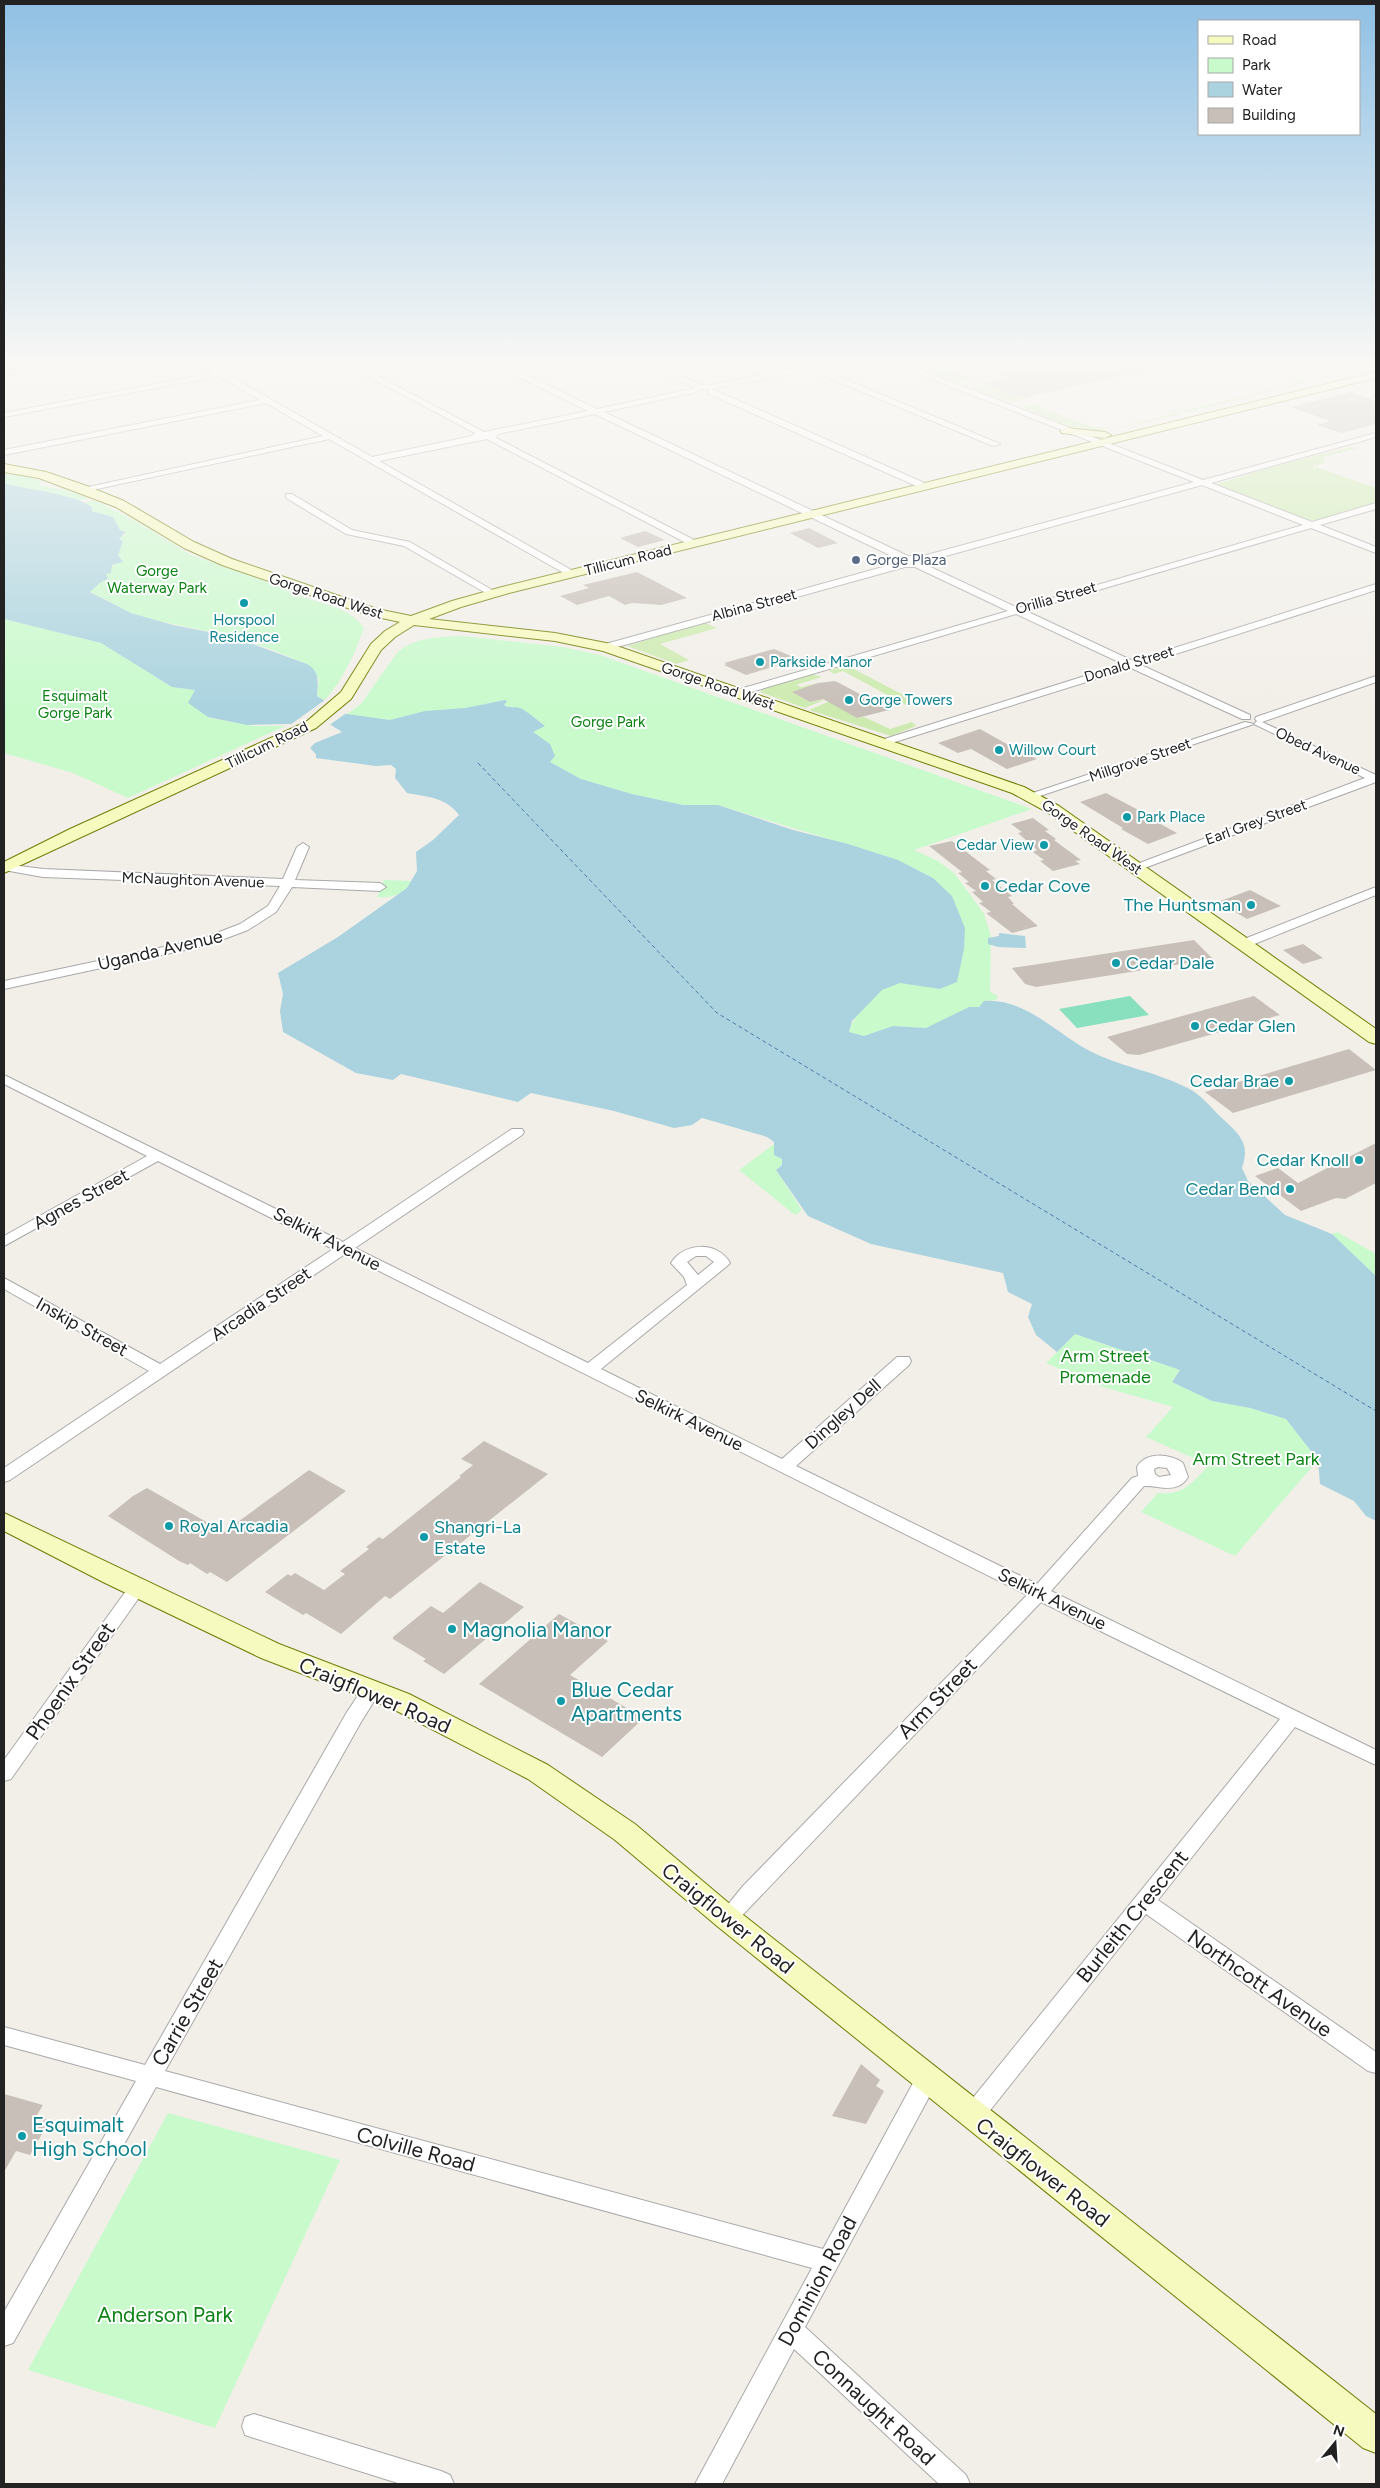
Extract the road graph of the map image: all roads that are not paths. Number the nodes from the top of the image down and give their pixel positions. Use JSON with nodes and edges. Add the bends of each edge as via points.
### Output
{"nodes":[{"id":1,"x":54,"y":479,"type":"edge"},
{"id":2,"x":130,"y":479,"type":"edge"},
{"id":3,"x":404,"y":479,"type":"edge"},
{"id":4,"x":574,"y":479,"type":"edge"},
{"id":5,"x":736,"y":479,"type":"edge"},
{"id":6,"x":909,"y":479,"type":"edge"},
{"id":7,"x":957,"y":479,"type":"edge"},
{"id":8,"x":1192,"y":479,"type":"edge"},
{"id":9,"x":1216,"y":479,"type":"edge"},
{"id":10,"x":1202,"y":483,"type":"junction"},
{"id":11,"x":926,"y":487,"type":"junction"},
{"id":12,"x":83,"y":489,"type":"junction"},
{"id":13,"x":289,"y":496,"type":"dead end"},
{"id":14,"x":1376,"y":506,"type":"edge"},
{"id":15,"x":812,"y":515,"type":"junction"},
{"id":16,"x":1311,"y":525,"type":"junction"},
{"id":17,"x":695,"y":544,"type":"junction"},
{"id":18,"x":1376,"y":550,"type":"edge"},
{"id":19,"x":905,"y":562,"type":"junction"},
{"id":20,"x":918,"y":563,"type":"junction"},
{"id":21,"x":572,"y":574,"type":"junction"},
{"id":22,"x":1376,"y":587,"type":"edge"},
{"id":23,"x":494,"y":594,"type":"junction"},
{"id":24,"x":339,"y":600,"type":"junction"},
{"id":25,"x":464,"y":603,"type":"junction"},
{"id":26,"x":1015,"y":610,"type":"junction"},
{"id":27,"x":414,"y":621,"type":"junction"},
{"id":28,"x":492,"y":630,"type":"junction"},
{"id":29,"x":376,"y":647,"type":"junction"},
{"id":30,"x":606,"y":647,"type":"junction"},
{"id":31,"x":1130,"y":664,"type":"junction"},
{"id":32,"x":1376,"y":679,"type":"edge"},
{"id":33,"x":737,"y":693,"type":"junction"},
{"id":34,"x":1254,"y":721,"type":"junction"},
{"id":35,"x":882,"y":743,"type":"junction"},
{"id":36,"x":1376,"y":778,"type":"edge"},
{"id":37,"x":1030,"y":796,"type":"junction"},
{"id":38,"x":303,"y":847,"type":"dead end"},
{"id":39,"x":1135,"y":867,"type":"junction"},
{"id":40,"x":5,"y":868,"type":"edge"},
{"id":41,"x":287,"y":884,"type":"junction"},
{"id":42,"x":380,"y":887,"type":"dead end"},
{"id":43,"x":1376,"y":891,"type":"edge"},
{"id":44,"x":1242,"y":944,"type":"junction"},
{"id":45,"x":4,"y":986,"type":"edge"},
{"id":46,"x":1373,"y":1032,"type":"edge"},
{"id":47,"x":4,"y":1079,"type":"edge"},
{"id":48,"x":517,"y":1132,"type":"dead end"},
{"id":49,"x":158,"y":1155,"type":"junction"},
{"id":50,"x":4,"y":1242,"type":"edge"},
{"id":51,"x":344,"y":1248,"type":"junction"},
{"id":52,"x":4,"y":1283,"type":"edge"},
{"id":53,"x":695,"y":1286,"type":"dead end"},
{"id":54,"x":902,"y":1361,"type":"dead end"},
{"id":55,"x":161,"y":1370,"type":"junction"},
{"id":56,"x":590,"y":1370,"type":"junction"},
{"id":57,"x":784,"y":1467,"type":"junction"},
{"id":58,"x":4,"y":1476,"type":"edge"},
{"id":59,"x":1148,"y":1478,"type":"dead end"},
{"id":60,"x":4,"y":1521,"type":"edge"},
{"id":61,"x":137,"y":1588,"type":"junction"},
{"id":62,"x":1039,"y":1593,"type":"junction"},
{"id":63,"x":372,"y":1690,"type":"junction"},
{"id":64,"x":1292,"y":1717,"type":"junction"},
{"id":65,"x":1376,"y":1758,"type":"edge"},
{"id":66,"x":4,"y":1774,"type":"edge"},
{"id":67,"x":1144,"y":1901,"type":"junction"},
{"id":68,"x":727,"y":1918,"type":"junction"},
{"id":69,"x":4,"y":2036,"type":"edge"},
{"id":70,"x":1376,"y":2064,"type":"edge"},
{"id":71,"x":150,"y":2076,"type":"junction"},
{"id":72,"x":927,"y":2079,"type":"junction"},
{"id":73,"x":972,"y":2116,"type":"junction"},
{"id":74,"x":828,"y":2261,"type":"junction"},
{"id":75,"x":791,"y":2330,"type":"junction"},
{"id":76,"x":4,"y":2335,"type":"edge"},
{"id":77,"x":254,"y":2426,"type":"dead end"},
{"id":78,"x":1376,"y":2436,"type":"edge"},
{"id":79,"x":441,"y":2484,"type":"edge"},
{"id":80,"x":708,"y":2484,"type":"edge"},
{"id":81,"x":956,"y":2484,"type":"edge"}],
"edges":[{"from":1,"to":12,"type":"main road","name":"Gorge Road West"},
{"from":2,"to":12,"type":"street"},
{"from":3,"to":21,"type":"street"},
{"from":4,"to":17,"type":"street"},
{"from":5,"to":15,"type":"street"},
{"from":6,"to":11,"type":"street"},
{"from":7,"to":11,"type":"main road","name":"Tillicum Road"},
{"from":8,"to":10,"type":"street"},
{"from":9,"to":10,"type":"street"},
{"from":10,"to":16,"type":"street"},
{"from":10,"to":20,"type":"street"},
{"from":11,"to":15,"type":"main road","name":"Tillicum Road"},
{"from":12,"to":24,"type":"main road","name":"Gorge Road West","via":[[120,504],[212,555]]},
{"from":13,"to":23,"type":"street","via":[[349,532],[406,544]]},
{"from":14,"to":16,"type":"street","name":"Orillia Street"},
{"from":15,"to":17,"type":"main road","name":"Tillicum Road"},
{"from":15,"to":19,"type":"street"},
{"from":16,"to":18,"type":"street"},
{"from":16,"to":26,"type":"street","name":"Orillia Street"},
{"from":17,"to":21,"type":"main road","name":"Tillicum Road"},
{"from":19,"to":20,"type":"street"},
{"from":19,"to":30,"type":"street","name":"Albina Street"},
{"from":20,"to":26,"type":"street","name":"Obed Avenue"},
{"from":21,"to":23,"type":"main road","name":"Tillicum Road"},
{"from":22,"to":31,"type":"street","name":"Donald Street"},
{"from":23,"to":25,"type":"main road","name":"Tillicum Road"},
{"from":24,"to":27,"type":"main road","name":"Gorge Road West","via":[[382,615]]},
{"from":24,"to":29,"type":"main road","via":[[365,615],[372,626]]},
{"from":25,"to":27,"type":"main road","name":"Tillicum Road"},
{"from":25,"to":28,"type":"main road","via":[[456,610],[456,617]]},
{"from":26,"to":31,"type":"street","name":"Obed Avenue"},
{"from":26,"to":33,"type":"street","name":"Orillia Street"},
{"from":27,"to":28,"type":"main road","name":"Gorge Road West"},
{"from":27,"to":29,"type":"main road","name":"Tillicum Road","via":[[393,632]]},
{"from":28,"to":29,"type":"main road","via":[[417,633]]},
{"from":28,"to":30,"type":"main road","name":"Gorge Road West"},
{"from":29,"to":40,"type":"main road","name":"Tillicum Road","via":[[341,702],[300,731],[76,832]]},
{"from":30,"to":33,"type":"main road","name":"Gorge Road West"},
{"from":31,"to":34,"type":"street","name":"Obed Avenue"},
{"from":31,"to":35,"type":"street","name":"Donald Street"},
{"from":32,"to":34,"type":"street","name":"Millgrove Street"},
{"from":33,"to":35,"type":"main road","name":"Gorge Road West"},
{"from":34,"to":36,"type":"street","name":"Obed Avenue"},
{"from":34,"to":37,"type":"street","name":"Millgrove Street"},
{"from":35,"to":37,"type":"main road","name":"Gorge Road West"},
{"from":36,"to":39,"type":"street","name":"Earl Grey Street"},
{"from":37,"to":39,"type":"main road","name":"Gorge Road West"},
{"from":38,"to":41,"type":"street","name":"Uganda Avenue"},
{"from":39,"to":44,"type":"main road","name":"Gorge Road West"},
{"from":40,"to":41,"type":"street","name":"McNaughton Avenue","via":[[44,873]]},
{"from":41,"to":42,"type":"street","name":"McNaughton Avenue"},
{"from":41,"to":45,"type":"street","name":"Uganda Avenue","via":[[272,909],[230,934]]},
{"from":43,"to":44,"type":"street"},
{"from":44,"to":46,"type":"main road","name":"Gorge Road West"},
{"from":47,"to":49,"type":"street","name":"Selkirk Avenue"},
{"from":48,"to":51,"type":"street","name":"Arcadia Street"},
{"from":49,"to":50,"type":"street","name":"Agnes Street"},
{"from":49,"to":51,"type":"street","name":"Selkirk Avenue"},
{"from":51,"to":55,"type":"street","name":"Arcadia Street"},
{"from":51,"to":56,"type":"street","name":"Selkirk Avenue"},
{"from":52,"to":55,"type":"street","name":"Inskip Street"},
{"from":53,"to":56,"type":"street"},
{"from":54,"to":57,"type":"street","name":"Dingley Dell"},
{"from":55,"to":58,"type":"street","name":"Arcadia Street"},
{"from":56,"to":57,"type":"street","name":"Selkirk Avenue"},
{"from":57,"to":62,"type":"street","name":"Selkirk Avenue"},
{"from":59,"to":62,"type":"street","name":"Arm Street","via":[[1138,1482]]},
{"from":60,"to":61,"type":"main road","name":"Craigflower Road"},
{"from":61,"to":63,"type":"main road","name":"Craigflower Road","via":[[270,1651]]},
{"from":61,"to":66,"type":"street","name":"Phoenix Street"},
{"from":62,"to":64,"type":"street","name":"Selkirk Avenue"},
{"from":62,"to":68,"type":"street","name":"Arm Street"},
{"from":63,"to":68,"type":"main road","name":"Craigflower Road","via":[[400,1701],[538,1772],[625,1832]]},
{"from":63,"to":71,"type":"street","name":"Carrie Street"},
{"from":64,"to":65,"type":"street","name":"Selkirk Avenue"},
{"from":64,"to":67,"type":"street","name":"Burleith Crescent"},
{"from":67,"to":70,"type":"street","name":"Northcott Avenue"},
{"from":67,"to":73,"type":"street","name":"Burleith Crescent"},
{"from":68,"to":72,"type":"main road","name":"Craigflower Road"},
{"from":69,"to":71,"type":"street","name":"Colville Road"},
{"from":71,"to":74,"type":"street","name":"Colville Road"},
{"from":71,"to":76,"type":"street","name":"Carrie Street"},
{"from":72,"to":73,"type":"main road","name":"Craigflower Road"},
{"from":72,"to":74,"type":"street","name":"Dominion Road"},
{"from":73,"to":78,"type":"main road","name":"Craigflower Road"},
{"from":74,"to":75,"type":"street","name":"Dominion Road"},
{"from":75,"to":80,"type":"street","name":"Dominion Road"},
{"from":75,"to":81,"type":"street","name":"Connaught Road"},
{"from":77,"to":79,"type":"street"}]}
